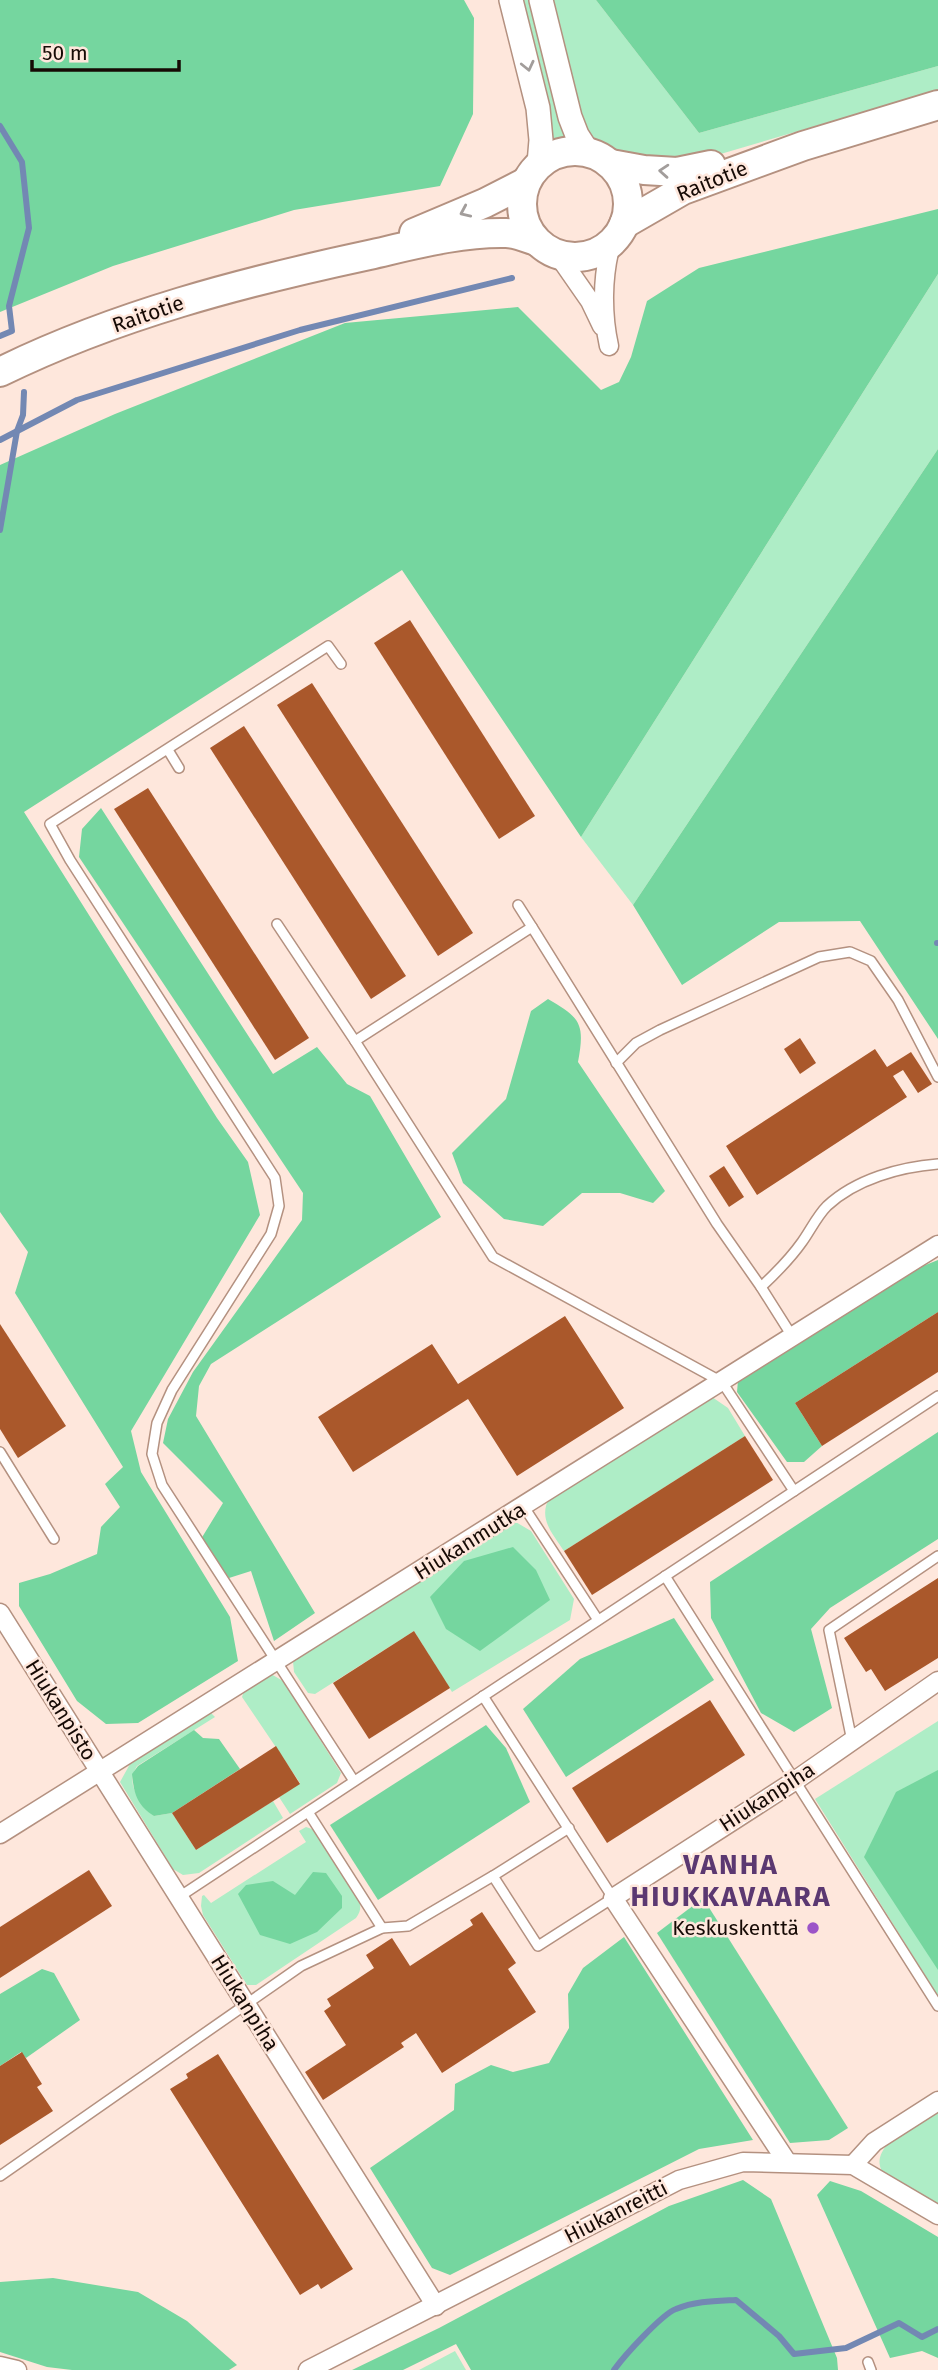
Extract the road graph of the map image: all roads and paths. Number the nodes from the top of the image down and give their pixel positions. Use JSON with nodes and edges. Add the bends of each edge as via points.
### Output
{"nodes":[{"id":1,"x":511,"y":0,"type":"edge"},
{"id":2,"x":541,"y":0,"type":"edge"},
{"id":3,"x":938,"y":105,"type":"edge"},
{"id":4,"x":803,"y":146,"type":"junction"},
{"id":5,"x":599,"y":158,"type":"junction"},
{"id":6,"x":533,"y":173,"type":"junction"},
{"id":7,"x":617,"y":234,"type":"junction"},
{"id":8,"x":547,"y":248,"type":"junction"},
{"id":9,"x":301,"y":269,"type":"junction"},
{"id":10,"x":0,"y":372,"type":"edge"},
{"id":11,"x":341,"y":664,"type":"dead end"},
{"id":12,"x":168,"y":750,"type":"junction"},
{"id":13,"x":179,"y":768,"type":"dead end"},
{"id":14,"x":518,"y":905,"type":"dead end"},
{"id":15,"x":277,"y":924,"type":"dead end"},
{"id":16,"x":532,"y":927,"type":"junction"},
{"id":17,"x":355,"y":1041,"type":"junction"},
{"id":18,"x":616,"y":1063,"type":"junction"},
{"id":19,"x":938,"y":1077,"type":"edge"},
{"id":20,"x":938,"y":1164,"type":"edge"},
{"id":21,"x":938,"y":1245,"type":"edge"},
{"id":22,"x":761,"y":1286,"type":"junction"},
{"id":23,"x":792,"y":1336,"type":"junction"},
{"id":24,"x":722,"y":1382,"type":"junction"},
{"id":25,"x":938,"y":1396,"type":"edge"},
{"id":26,"x":0,"y":1452,"type":"edge"},
{"id":27,"x":794,"y":1491,"type":"junction"},
{"id":28,"x":524,"y":1507,"type":"junction"},
{"id":29,"x":54,"y":1539,"type":"dead end"},
{"id":30,"x":938,"y":1556,"type":"edge"},
{"id":31,"x":665,"y":1576,"type":"junction"},
{"id":32,"x":0,"y":1613,"type":"edge"},
{"id":33,"x":598,"y":1620,"type":"junction"},
{"id":34,"x":275,"y":1662,"type":"junction"},
{"id":35,"x":938,"y":1681,"type":"edge"},
{"id":36,"x":483,"y":1696,"type":"junction"},
{"id":37,"x":852,"y":1741,"type":"junction"},
{"id":38,"x":99,"y":1771,"type":"junction"},
{"id":39,"x":796,"y":1780,"type":"junction"},
{"id":40,"x":354,"y":1781,"type":"junction"},
{"id":41,"x":308,"y":1812,"type":"junction"},
{"id":42,"x":569,"y":1828,"type":"junction"},
{"id":43,"x":0,"y":1834,"type":"edge"},
{"id":44,"x":494,"y":1876,"type":"junction"},
{"id":45,"x":178,"y":1897,"type":"junction"},
{"id":46,"x":613,"y":1898,"type":"junction"},
{"id":47,"x":382,"y":1928,"type":"junction"},
{"id":48,"x":246,"y":2003,"type":"junction"},
{"id":49,"x":938,"y":2006,"type":"edge"},
{"id":50,"x":938,"y":2101,"type":"edge"},
{"id":51,"x":787,"y":2162,"type":"junction"},
{"id":52,"x":853,"y":2165,"type":"junction"},
{"id":53,"x":0,"y":2176,"type":"edge"},
{"id":54,"x":938,"y":2215,"type":"edge"},
{"id":55,"x":436,"y":2306,"type":"junction"},
{"id":56,"x":0,"y":2365,"type":"edge"},
{"id":57,"x":17,"y":2370,"type":"edge"},
{"id":58,"x":308,"y":2370,"type":"edge"}],
"edges":[{"from":1,"to":6,"type":"street","one_way":true,"via":[[538,108],[541,140]]},
{"from":2,"to":5,"type":"street","via":[[570,117],[577,135]]},
{"from":3,"to":4,"type":"main road","name":"Raitotie"},
{"from":4,"to":5,"type":"main road","name":"Raitotie","one_way":true,"via":[[677,172],[644,170]]},
{"from":4,"to":7,"type":"main road","name":"Raitotie","via":[[683,190]]},
{"from":5,"to":6,"type":"main road","via":[[562,152]]},
{"from":5,"to":7,"type":"main road","via":[[625,185],[628,212]]},
{"from":6,"to":8,"type":"main road","via":[[522,205],[523,218],[528,230]]},
{"from":6,"to":9,"type":"main road","name":"Raitotie","one_way":true,"via":[[485,203],[426,229]]},
{"from":7,"to":8,"type":"main road","via":[[598,253],[585,257],[571,258]]},
{"from":7,"to":8,"type":"street","via":[[606,261],[607,340],[590,301]]},
{"from":8,"to":9,"type":"main road","name":"Raitotie","via":[[508,232],[439,240]]},
{"from":9,"to":10,"type":"main road","name":"Raitotie","via":[[198,296],[47,349]]},
{"from":11,"to":12,"type":"lane","via":[[328,646]]},
{"from":12,"to":13,"type":"lane"},
{"from":12,"to":34,"type":"lane","via":[[50,824],[275,1178],[279,1206],[271,1234],[172,1390],[157,1423],[152,1454],[162,1485]]},
{"from":14,"to":16,"type":"lane"},
{"from":15,"to":17,"type":"lane"},
{"from":16,"to":17,"type":"lane"},
{"from":16,"to":18,"type":"lane"},
{"from":17,"to":24,"type":"lane","via":[[493,1257]]},
{"from":18,"to":19,"type":"lane","via":[[636,1043],[660,1030],[819,957],[850,952],[871,961],[898,1000]]},
{"from":18,"to":22,"type":"lane"},
{"from":20,"to":22,"type":"lane","via":[[889,1173],[853,1187],[826,1207],[800,1245]]},
{"from":21,"to":23,"type":"street","name":"Hiukanmutka"},
{"from":22,"to":23,"type":"lane"},
{"from":23,"to":24,"type":"street","name":"Hiukanmutka"},
{"from":24,"to":27,"type":"lane"},
{"from":24,"to":28,"type":"street","name":"Hiukanmutka"},
{"from":25,"to":27,"type":"lane"},
{"from":26,"to":29,"type":"lane"},
{"from":27,"to":31,"type":"lane"},
{"from":28,"to":33,"type":"lane"},
{"from":28,"to":34,"type":"street","name":"Hiukanmutka"},
{"from":30,"to":37,"type":"lane","via":[[829,1630]]},
{"from":31,"to":33,"type":"lane"},
{"from":31,"to":39,"type":"lane"},
{"from":32,"to":38,"type":"street","name":"Hiukanpisto"},
{"from":33,"to":36,"type":"lane"},
{"from":34,"to":38,"type":"street","name":"Hiukanmutka"},
{"from":34,"to":40,"type":"lane"},
{"from":35,"to":37,"type":"street","name":"Hiukanpiha"},
{"from":36,"to":40,"type":"lane"},
{"from":36,"to":42,"type":"lane"},
{"from":37,"to":39,"type":"street","name":"Hiukanpiha"},
{"from":38,"to":43,"type":"street","name":"Hiukanmutka"},
{"from":38,"to":45,"type":"street","name":"Hiukanpiha"},
{"from":39,"to":46,"type":"street","name":"Hiukanpiha"},
{"from":39,"to":49,"type":"lane"},
{"from":40,"to":41,"type":"lane"},
{"from":41,"to":45,"type":"lane"},
{"from":41,"to":47,"type":"lane"},
{"from":42,"to":44,"type":"lane"},
{"from":42,"to":46,"type":"lane"},
{"from":44,"to":46,"type":"lane","via":[[538,1946]]},
{"from":44,"to":47,"type":"lane","via":[[408,1926]]},
{"from":45,"to":48,"type":"street","name":"Hiukanpiha"},
{"from":46,"to":51,"type":"street"},
{"from":47,"to":48,"type":"lane","via":[[301,1966]]},
{"from":48,"to":53,"type":"lane"},
{"from":48,"to":55,"type":"street","name":"Hiukanpiha"},
{"from":50,"to":52,"type":"street","via":[[874,2142]]},
{"from":51,"to":52,"type":"street","name":"Hiukanreitti"},
{"from":51,"to":55,"type":"street","name":"Hiukanreitti","via":[[743,2162],[679,2180]]},
{"from":52,"to":54,"type":"street","name":"Hiukanreitti"},
{"from":55,"to":58,"type":"street","name":"Hiukanreitti"},
{"from":56,"to":57,"type":"street"}]}
